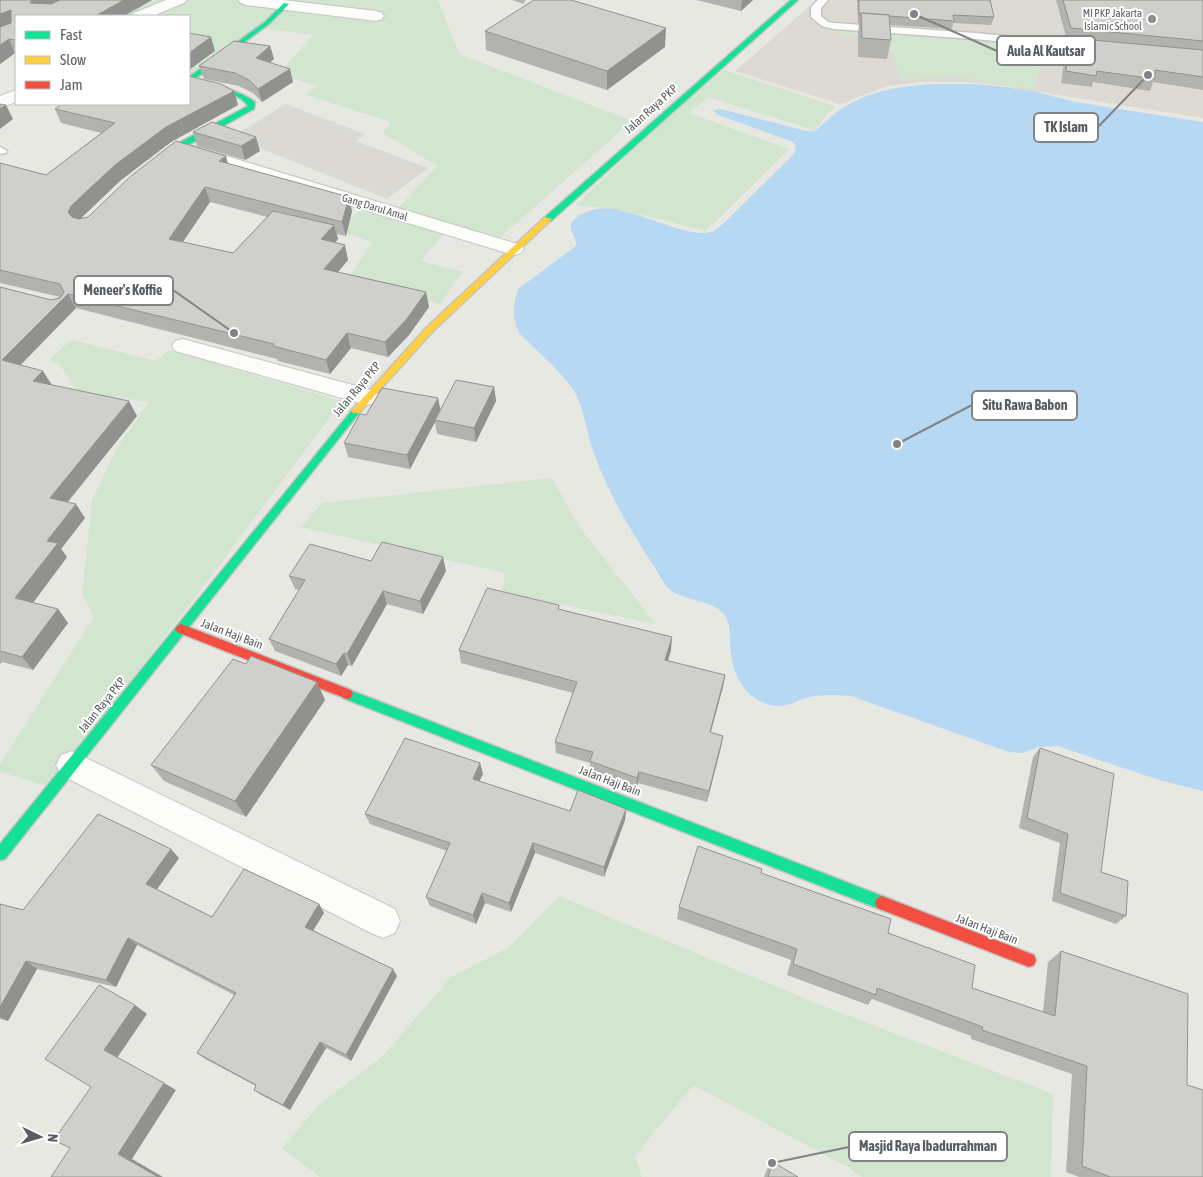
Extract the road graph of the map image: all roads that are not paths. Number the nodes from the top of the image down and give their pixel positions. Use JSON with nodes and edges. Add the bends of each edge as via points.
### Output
{"nodes":[{"id":1,"x":180,"y":0,"type":"edge"},
{"id":2,"x":246,"y":0,"type":"edge"},
{"id":3,"x":795,"y":0,"type":"edge"},
{"id":4,"x":823,"y":0,"type":"edge"},
{"id":5,"x":286,"y":4,"type":"junction"},
{"id":6,"x":142,"y":15,"type":"edge"},
{"id":7,"x":376,"y":16,"type":"dead end"},
{"id":8,"x":1102,"y":48,"type":"edge"},
{"id":9,"x":190,"y":79,"type":"edge"},
{"id":10,"x":190,"y":81,"type":"edge"},
{"id":11,"x":15,"y":96,"type":"edge"},
{"id":12,"x":0,"y":103,"type":"edge"},
{"id":13,"x":178,"y":147,"type":"junction"},
{"id":14,"x":143,"y":174,"type":"edge"},
{"id":15,"x":514,"y":249,"type":"junction"},
{"id":16,"x":183,"y":346,"type":"dead end"},
{"id":17,"x":366,"y":397,"type":"junction"},
{"id":18,"x":181,"y":629,"type":"junction"},
{"id":19,"x":72,"y":765,"type":"junction"},
{"id":20,"x":0,"y":854,"type":"edge"},
{"id":21,"x":383,"y":921,"type":"dead end"},
{"id":22,"x":1029,"y":960,"type":"dead end"}],
"edges":[{"from":1,"to":6,"type":"street"},
{"from":2,"to":5,"type":"street"},
{"from":3,"to":15,"type":"street","name":"Jalan Raya PKP"},
{"from":4,"to":8,"type":"lane","via":[[816,7],[816,16],[825,24],[834,26]]},
{"from":5,"to":7,"type":"street"},
{"from":5,"to":9,"type":"street","via":[[267,23]]},
{"from":10,"to":13,"type":"street","via":[[224,90],[252,104],[246,112]]},
{"from":11,"to":12,"type":"street"},
{"from":13,"to":14,"type":"street"},
{"from":13,"to":15,"type":"street","name":"Gang Darul Amal"},
{"from":15,"to":17,"type":"street","name":"Jalan Raya PKP","via":[[430,329]]},
{"from":16,"to":17,"type":"street"},
{"from":17,"to":18,"type":"street","name":"Jalan Raya PKP"},
{"from":18,"to":19,"type":"street","name":"Jalan Raya PKP"},
{"from":18,"to":22,"type":"street","name":"Jalan Haji Bain"},
{"from":19,"to":20,"type":"street","name":"Jalan Raya PKP"},
{"from":19,"to":21,"type":"street"}]}
